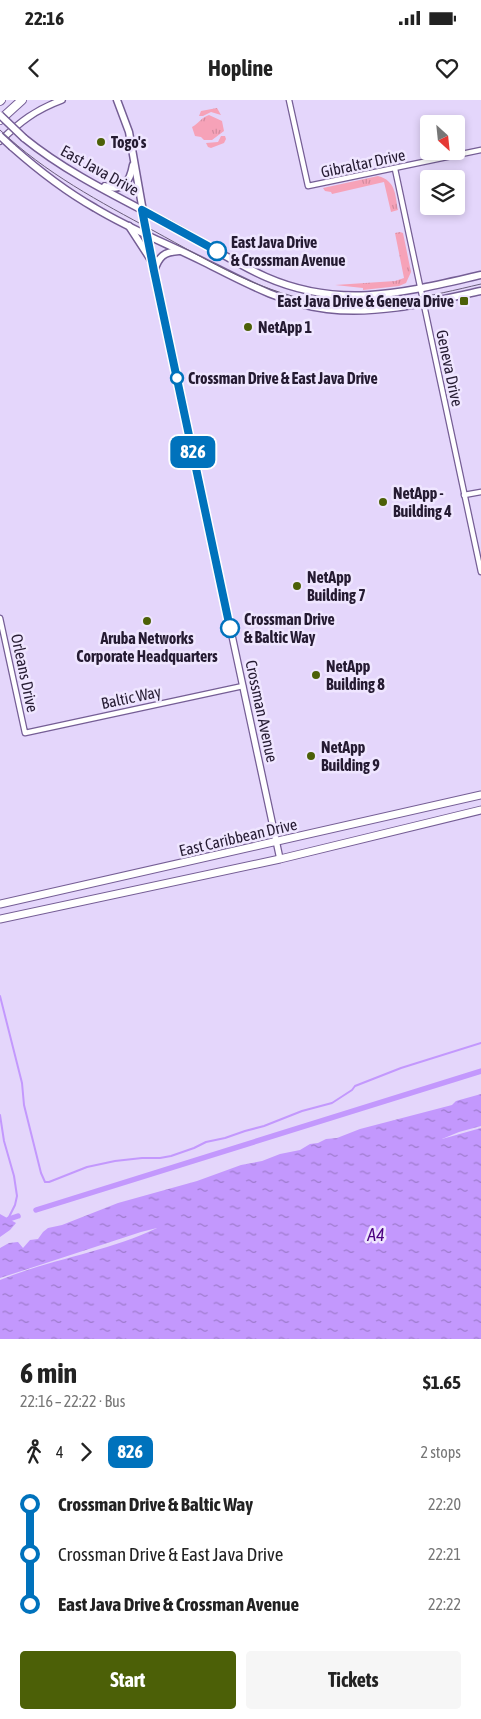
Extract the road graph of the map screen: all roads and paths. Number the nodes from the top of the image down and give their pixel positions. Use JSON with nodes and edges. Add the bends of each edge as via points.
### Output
{"nodes":[{"id":1,"x":22,"y":100,"type":"edge"},
{"id":2,"x":62,"y":100,"type":"edge"},
{"id":3,"x":117,"y":100,"type":"edge"},
{"id":4,"x":289,"y":100,"type":"edge"},
{"id":5,"x":0,"y":115,"type":"edge"},
{"id":6,"x":0,"y":120,"type":"edge"},
{"id":7,"x":0,"y":136,"type":"edge"},
{"id":8,"x":0,"y":141,"type":"edge"},
{"id":9,"x":481,"y":150,"type":"edge"},
{"id":10,"x":134,"y":158,"type":"junction"},
{"id":11,"x":395,"y":169,"type":"junction"},
{"id":12,"x":87,"y":180,"type":"junction"},
{"id":13,"x":142,"y":210,"type":"junction"},
{"id":14,"x":129,"y":226,"type":"junction"},
{"id":15,"x":147,"y":234,"type":"junction"},
{"id":16,"x":180,"y":251,"type":"junction"},
{"id":17,"x":153,"y":267,"type":"junction"},
{"id":18,"x":481,"y":276,"type":"edge"},
{"id":19,"x":420,"y":289,"type":"junction"},
{"id":20,"x":481,"y":291,"type":"edge"},
{"id":21,"x":424,"y":304,"type":"junction"},
{"id":22,"x":481,"y":492,"type":"edge"},
{"id":23,"x":464,"y":495,"type":"junction"},
{"id":24,"x":481,"y":572,"type":"edge"},
{"id":25,"x":0,"y":618,"type":"edge"},
{"id":26,"x":243,"y":686,"type":"junction"},
{"id":27,"x":25,"y":734,"type":"joint"},
{"id":28,"x":481,"y":795,"type":"edge"},
{"id":29,"x":481,"y":810,"type":"edge"},
{"id":30,"x":276,"y":842,"type":"junction"},
{"id":31,"x":280,"y":859,"type":"junction"},
{"id":32,"x":0,"y":904,"type":"edge"},
{"id":33,"x":0,"y":919,"type":"edge"}],
"edges":[{"from":1,"to":6,"type":"highway"},
{"from":2,"to":8,"type":"street","via":[[22,120]]},
{"from":3,"to":10,"type":"main road","name":"Crossman Avenue","via":[[127,125]]},
{"from":4,"to":11,"type":"street","name":"Gibraltar Drive","via":[[308,186]]},
{"from":5,"to":12,"type":"main road","name":"East Java Drive","bridge":true,"via":[[48,156]]},
{"from":7,"to":14,"type":"main road","name":"East Java Drive","bridge":true,"via":[[52,180]]},
{"from":9,"to":11,"type":"street","name":"Gibraltar Drive"},
{"from":10,"to":12,"type":"main road","via":[[130,180],[120,186],[109,188]]},
{"from":10,"to":13,"type":"main road","name":"Crossman Avenue"},
{"from":11,"to":19,"type":"street","name":"Geneva Drive"},
{"from":12,"to":13,"type":"main road","name":"East Java Drive"},
{"from":13,"to":15,"type":"main road","name":"Crossman Avenue"},
{"from":13,"to":19,"type":"main road","name":"East Java Drive","via":[[246,268],[290,286],[328,294],[361,296]]},
{"from":14,"to":15,"type":"main road","name":"East Java Drive"},
{"from":14,"to":17,"type":"main road"},
{"from":15,"to":16,"type":"main road","name":"East Java Drive"},
{"from":15,"to":17,"type":"street","name":"Crossman Avenue"},
{"from":16,"to":17,"type":"main road","via":[[164,254]]},
{"from":16,"to":21,"type":"main road","name":"East Java Drive","via":[[300,305],[355,311]]},
{"from":17,"to":26,"type":"street","name":"Crossman Avenue"},
{"from":18,"to":19,"type":"main road","name":"East Java Drive"},
{"from":19,"to":21,"type":"street","name":"Geneva Drive"},
{"from":20,"to":21,"type":"main road","name":"East Java Drive"},
{"from":21,"to":23,"type":"street","name":"Geneva Drive"},
{"from":22,"to":23,"type":"street"},
{"from":23,"to":24,"type":"street","name":"Geneva Drive"},
{"from":25,"to":27,"type":"street","name":"Orleans Drive"},
{"from":26,"to":27,"type":"street","name":"Baltic Way"},
{"from":26,"to":30,"type":"street","name":"Crossman Avenue"},
{"from":28,"to":30,"type":"main road","name":"East Caribbean Drive"},
{"from":29,"to":31,"type":"main road","name":"East Caribbean Drive"},
{"from":30,"to":31,"type":"street","name":"Crossman Avenue"},
{"from":30,"to":32,"type":"main road","name":"East Caribbean Drive"},
{"from":31,"to":33,"type":"main road","name":"East Caribbean Drive"}]}
